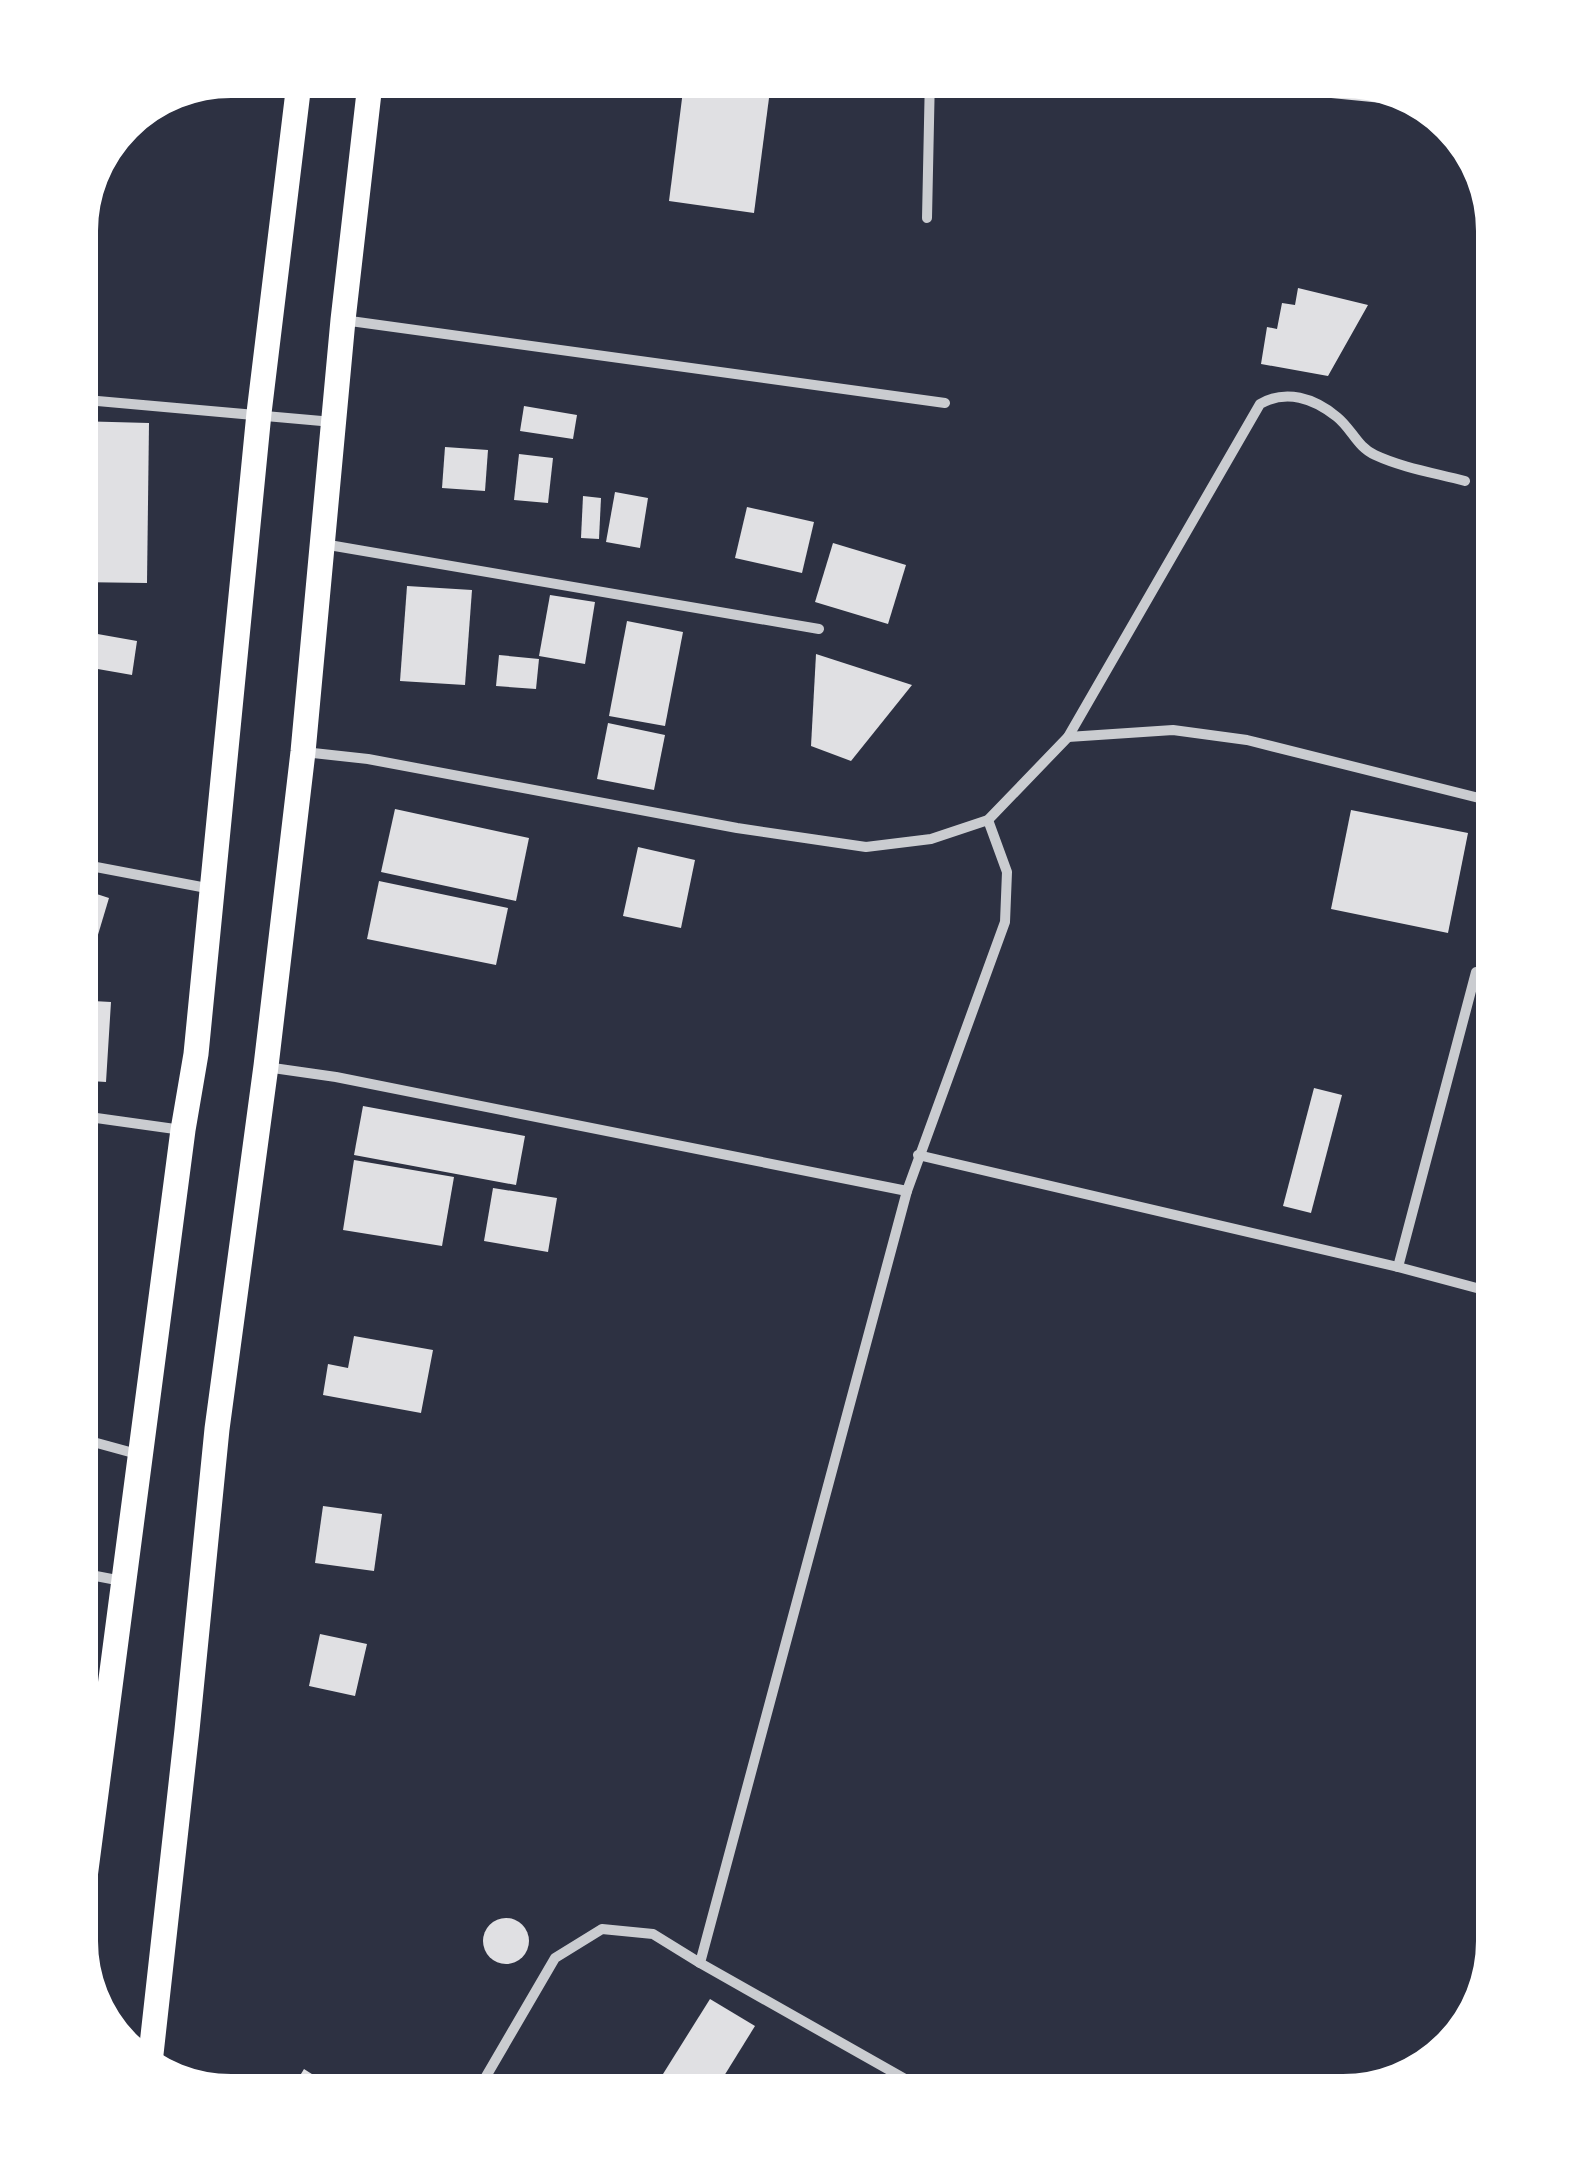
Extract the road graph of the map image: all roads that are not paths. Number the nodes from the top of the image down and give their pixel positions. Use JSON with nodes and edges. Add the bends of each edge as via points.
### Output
{"nodes":[{"id":1,"x":298,"y":92,"type":"edge"},
{"id":2,"x":369,"y":92,"type":"edge"},
{"id":3,"x":930,"y":93,"type":"edge"},
{"id":4,"x":926,"y":218,"type":"dead end"},
{"id":5,"x":343,"y":320,"type":"junction"},
{"id":6,"x":93,"y":400,"type":"edge"},
{"id":7,"x":945,"y":403,"type":"dead end"},
{"id":8,"x":259,"y":414,"type":"junction"},
{"id":9,"x":334,"y":422,"type":"junction"},
{"id":10,"x":1465,"y":481,"type":"dead end"},
{"id":11,"x":322,"y":544,"type":"junction"},
{"id":12,"x":819,"y":628,"type":"dead end"},
{"id":13,"x":1068,"y":737,"type":"junction"},
{"id":14,"x":303,"y":752,"type":"junction"},
{"id":15,"x":1481,"y":798,"type":"edge"},
{"id":16,"x":988,"y":820,"type":"junction"},
{"id":17,"x":93,"y":866,"type":"edge"},
{"id":18,"x":212,"y":890,"type":"junction"},
{"id":19,"x":1476,"y":972,"type":"dead end"},
{"id":20,"x":266,"y":1066,"type":"junction"},
{"id":21,"x":92,"y":1118,"type":"edge"},
{"id":22,"x":183,"y":1130,"type":"junction"},
{"id":23,"x":918,"y":1155,"type":"junction"},
{"id":24,"x":908,"y":1191,"type":"junction"},
{"id":25,"x":1398,"y":1267,"type":"junction"},
{"id":26,"x":1481,"y":1289,"type":"edge"},
{"id":27,"x":92,"y":1441,"type":"edge"},
{"id":28,"x":143,"y":1456,"type":"junction"},
{"id":29,"x":92,"y":1575,"type":"edge"},
{"id":30,"x":123,"y":1581,"type":"junction"},
{"id":31,"x":92,"y":1821,"type":"edge"},
{"id":32,"x":700,"y":1963,"type":"junction"},
{"id":33,"x":151,"y":2054,"type":"edge"},
{"id":34,"x":484,"y":2079,"type":"edge"},
{"id":35,"x":906,"y":2080,"type":"edge"}],
"edges":[{"from":1,"to":8,"type":"main road"},
{"from":2,"to":5,"type":"main road"},
{"from":3,"to":4,"type":"street"},
{"from":5,"to":7,"type":"street"},
{"from":5,"to":9,"type":"main road"},
{"from":6,"to":8,"type":"street"},
{"from":8,"to":9,"type":"street"},
{"from":8,"to":18,"type":"main road"},
{"from":9,"to":11,"type":"main road"},
{"from":10,"to":13,"type":"street","via":[[1370,454],[1338,417],[1311,401],[1291,395],[1260,404]]},
{"from":11,"to":12,"type":"street"},
{"from":11,"to":14,"type":"main road"},
{"from":13,"to":15,"type":"street","via":[[1173,730],[1247,740]]},
{"from":13,"to":16,"type":"street"},
{"from":14,"to":16,"type":"street","via":[[866,847],[931,839]]},
{"from":14,"to":20,"type":"main road"},
{"from":16,"to":23,"type":"street","via":[[1006,872],[1005,922]]},
{"from":17,"to":18,"type":"street"},
{"from":18,"to":22,"type":"main road"},
{"from":19,"to":25,"type":"street"},
{"from":20,"to":24,"type":"street"},
{"from":20,"to":33,"type":"main road","via":[[217,1429]]},
{"from":21,"to":22,"type":"street"},
{"from":22,"to":28,"type":"main road"},
{"from":23,"to":24,"type":"street"},
{"from":23,"to":25,"type":"street"},
{"from":24,"to":32,"type":"street"},
{"from":25,"to":26,"type":"street"},
{"from":27,"to":28,"type":"street"},
{"from":28,"to":30,"type":"main road"},
{"from":29,"to":30,"type":"street"},
{"from":30,"to":31,"type":"main road"},
{"from":32,"to":34,"type":"street","via":[[652,1934],[602,1929],[555,1958]]},
{"from":32,"to":35,"type":"street"}]}
